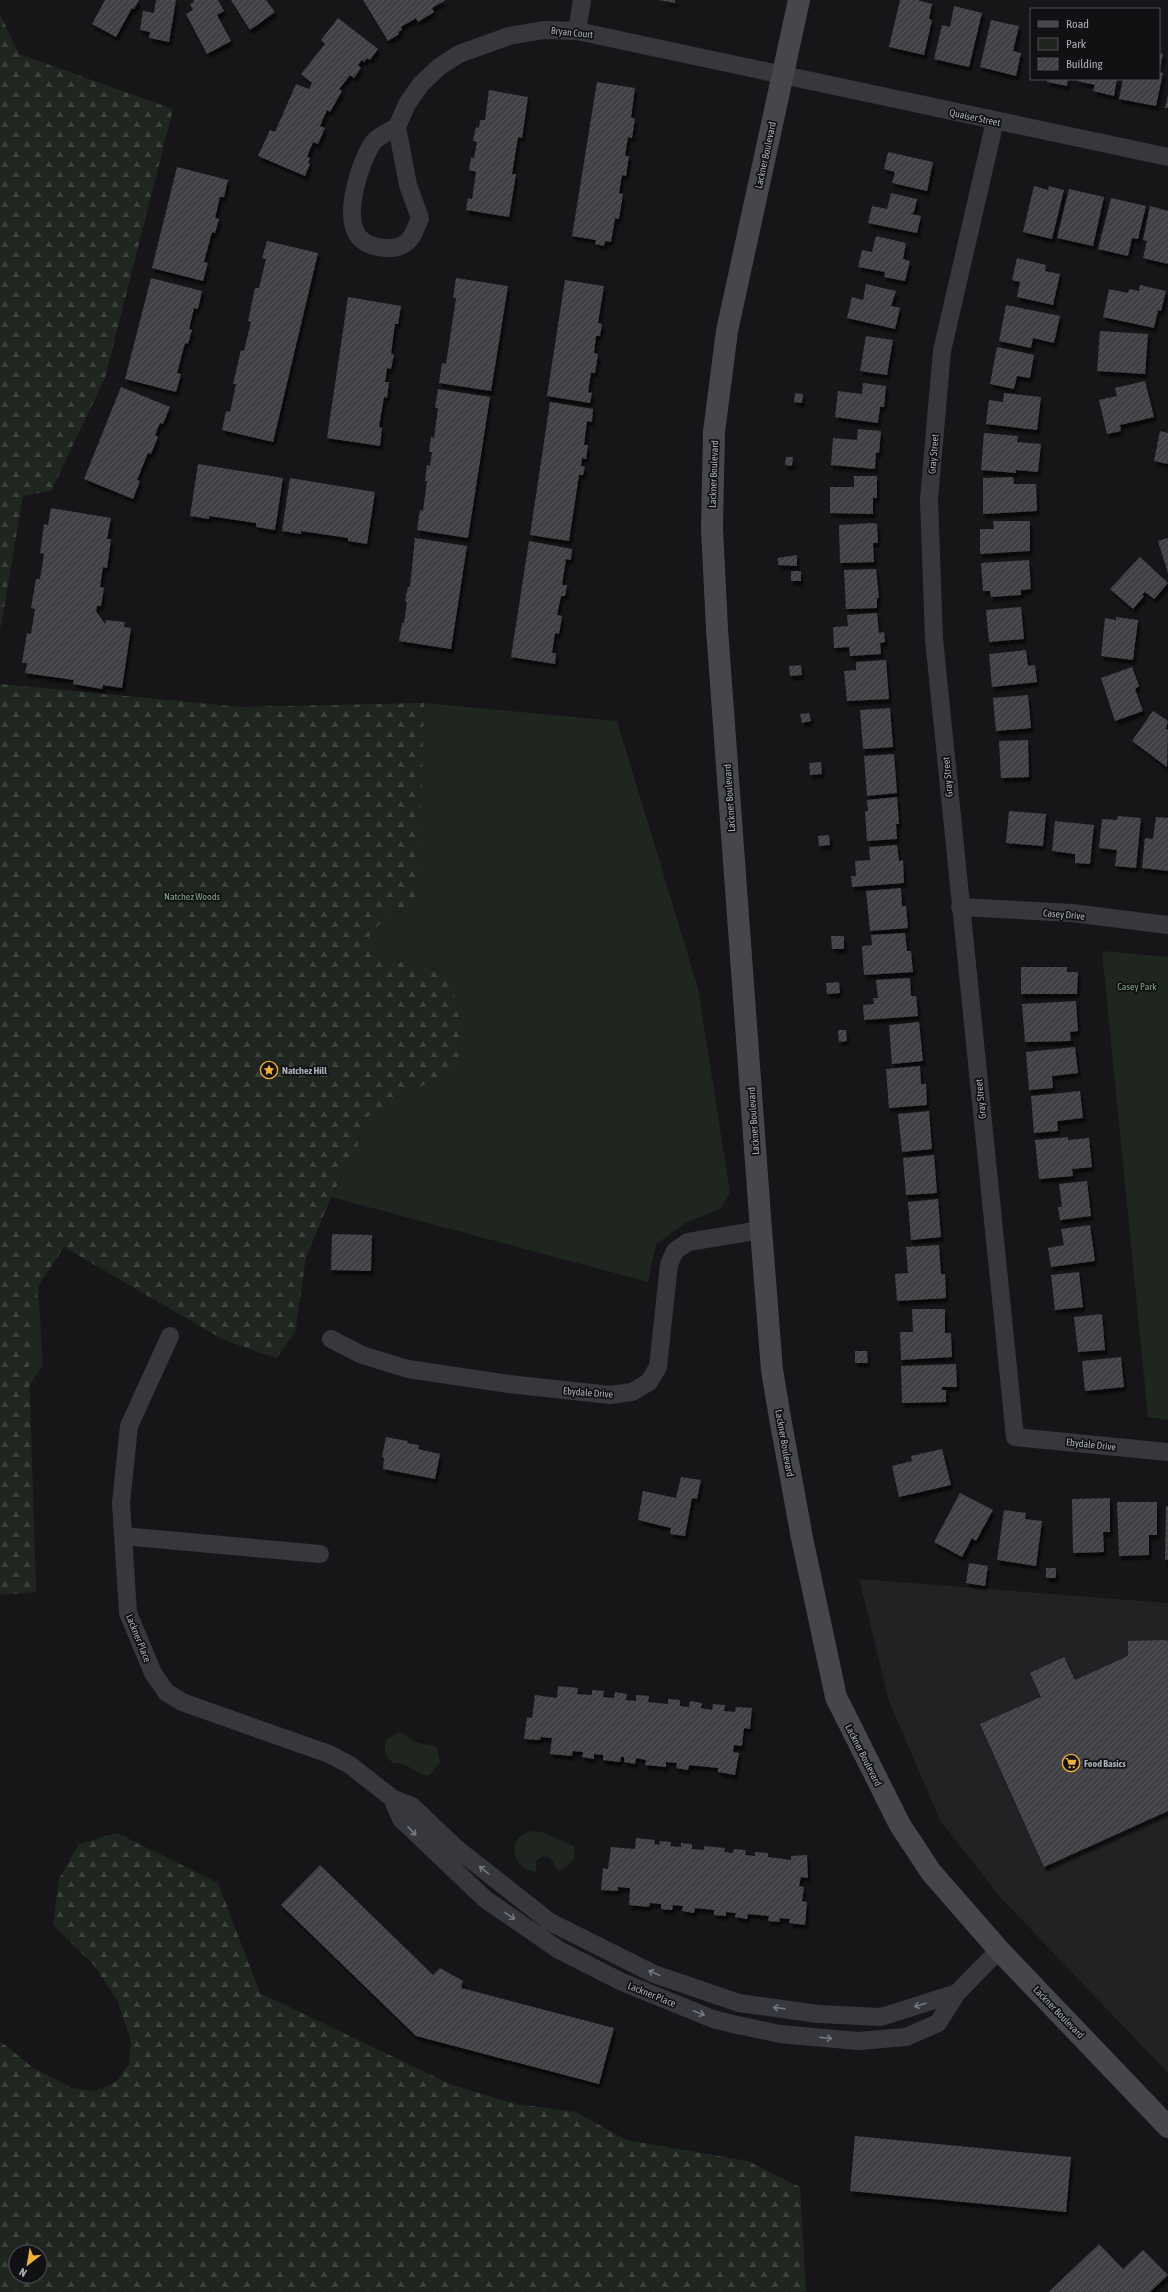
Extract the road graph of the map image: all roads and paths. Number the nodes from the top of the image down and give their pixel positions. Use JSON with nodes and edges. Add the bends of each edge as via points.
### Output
{"nodes":[{"id":1,"x":582,"y":0,"type":"edge"},
{"id":2,"x":799,"y":0,"type":"edge"},
{"id":3,"x":577,"y":31,"type":"junction"},
{"id":4,"x":782,"y":74,"type":"junction"},
{"id":5,"x":995,"y":121,"type":"junction"},
{"id":6,"x":397,"y":127,"type":"junction"},
{"id":7,"x":1168,"y":157,"type":"edge"},
{"id":8,"x":960,"y":907,"type":"junction"},
{"id":9,"x":1168,"y":925,"type":"edge"},
{"id":10,"x":761,"y":1230,"type":"junction"},
{"id":11,"x":170,"y":1336,"type":"dead end"},
{"id":12,"x":331,"y":1339,"type":"dead end"},
{"id":13,"x":1015,"y":1437,"type":"joint"},
{"id":14,"x":1168,"y":1452,"type":"edge"},
{"id":15,"x":123,"y":1536,"type":"junction"},
{"id":16,"x":320,"y":1554,"type":"dead end"},
{"id":17,"x":392,"y":1798,"type":"junction"},
{"id":18,"x":1000,"y":1950,"type":"junction"},
{"id":19,"x":957,"y":1993,"type":"junction"},
{"id":20,"x":1168,"y":2127,"type":"edge"}],
"edges":[{"from":1,"to":3,"type":"street"},
{"from":2,"to":4,"type":"main road","name":"Lackner Boulevard"},
{"from":3,"to":4,"type":"street","name":"Bryan Court"},
{"from":3,"to":6,"type":"street","name":"Bryan Court","via":[[544,30],[509,36],[459,54],[439,67],[421,84],[407,104]]},
{"from":4,"to":5,"type":"street","name":"Quaiser Street"},
{"from":4,"to":10,"type":"main road","name":"Lackner Boulevard","via":[[727,331],[714,432],[712,528],[716,629]]},
{"from":5,"to":7,"type":"street","name":"Quaiser Street"},
{"from":5,"to":8,"type":"street","name":"Gray Street","via":[[942,351],[929,499],[934,639]]},
{"from":6,"to":6,"type":"street","via":[[372,142],[354,188],[350,210],[358,236],[370,245],[382,248],[399,247],[409,241],[420,218],[408,185]]},
{"from":8,"to":9,"type":"street","name":"Casey Drive","via":[[1072,914]]},
{"from":8,"to":13,"type":"street","name":"Gray Street"},
{"from":10,"to":12,"type":"street","name":"Ebydale Drive","via":[[688,1242],[675,1252],[669,1264],[658,1367],[649,1382],[632,1392],[610,1395],[408,1369],[362,1355]]},
{"from":10,"to":18,"type":"main road","name":"Lackner Boulevard","via":[[772,1370],[802,1538],[836,1697],[900,1825],[931,1872]]},
{"from":11,"to":15,"type":"street","name":"Lackner Place","via":[[129,1426],[121,1503]]},
{"from":13,"to":14,"type":"street","name":"Ebydale Drive"},
{"from":15,"to":16,"type":"street"},
{"from":15,"to":17,"type":"street","name":"Lackner Place","via":[[128,1613],[153,1673],[166,1692],[182,1702],[330,1754],[350,1765]]},
{"from":19,"to":17,"type":"street","name":"Lackner Place","one_way":true,"via":[[882,2017],[802,2012],[739,2003],[717,1996],[654,1974],[550,1922],[456,1848],[412,1806]]},
{"from":17,"to":19,"type":"street","name":"Lackner Place","one_way":true,"via":[[401,1819],[485,1899],[559,1950],[622,1982],[713,2019],[780,2034],[858,2041],[906,2037],[938,2023]]},
{"from":18,"to":19,"type":"street","name":"Lackner Place"},
{"from":18,"to":20,"type":"main road","name":"Lackner Boulevard"}]}
